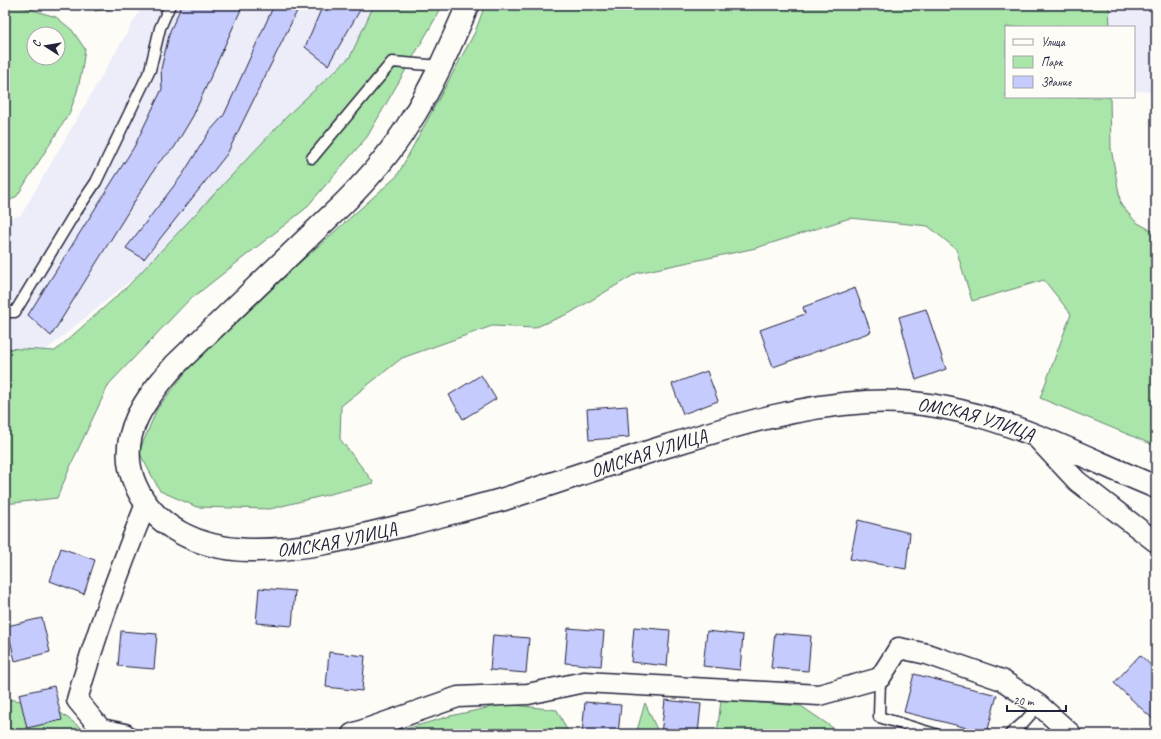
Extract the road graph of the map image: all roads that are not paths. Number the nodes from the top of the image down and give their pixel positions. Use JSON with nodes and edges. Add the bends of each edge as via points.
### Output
{"nodes":[{"id":1,"x":170,"y":5,"type":"edge"},
{"id":2,"x":468,"y":5,"type":"edge"},
{"id":3,"x":441,"y":66,"type":"junction"},
{"id":4,"x":312,"y":158,"type":"dead end"},
{"id":5,"x":5,"y":312,"type":"edge"},
{"id":6,"x":1034,"y":435,"type":"junction"},
{"id":7,"x":1156,"y":487,"type":"edge"},
{"id":8,"x":144,"y":501,"type":"junction"},
{"id":9,"x":1156,"y":542,"type":"edge"},
{"id":10,"x":880,"y":678,"type":"junction"},
{"id":11,"x":1039,"y":705,"type":"junction"},
{"id":12,"x":125,"y":734,"type":"edge"},
{"id":13,"x":352,"y":734,"type":"edge"},
{"id":14,"x":935,"y":734,"type":"edge"},
{"id":15,"x":1010,"y":734,"type":"edge"},
{"id":16,"x":1070,"y":734,"type":"edge"}],
"edges":[{"from":1,"to":5,"type":"lane","via":[[160,28],[150,70],[96,182],[14,312]]},
{"from":2,"to":3,"type":"main road"},
{"from":3,"to":4,"type":"lane","via":[[392,62]]},
{"from":3,"to":8,"type":"main road","via":[[409,124],[367,179],[188,351],[150,395],[132,430],[129,449],[131,472]]},
{"from":6,"to":7,"type":"main road","name":"ОМСКАЯ УЛИЦА"},
{"from":6,"to":8,"type":"main road","name":"ОМСКАЯ УЛИЦА","via":[[989,418],[908,401],[823,406],[724,429],[500,500],[374,533],[285,548],[240,549],[199,542],[177,532],[160,519]]},
{"from":6,"to":9,"type":"street","via":[[1077,481]]},
{"from":8,"to":12,"type":"street","via":[[89,658],[77,700],[101,729]]},
{"from":10,"to":11,"type":"street","via":[[899,648],[927,654],[1002,680]]},
{"from":10,"to":13,"type":"street","via":[[819,695],[584,682],[528,694],[458,696]]},
{"from":10,"to":14,"type":"lane","via":[[879,717]]},
{"from":11,"to":15,"type":"lane"},
{"from":11,"to":16,"type":"street"}]}
